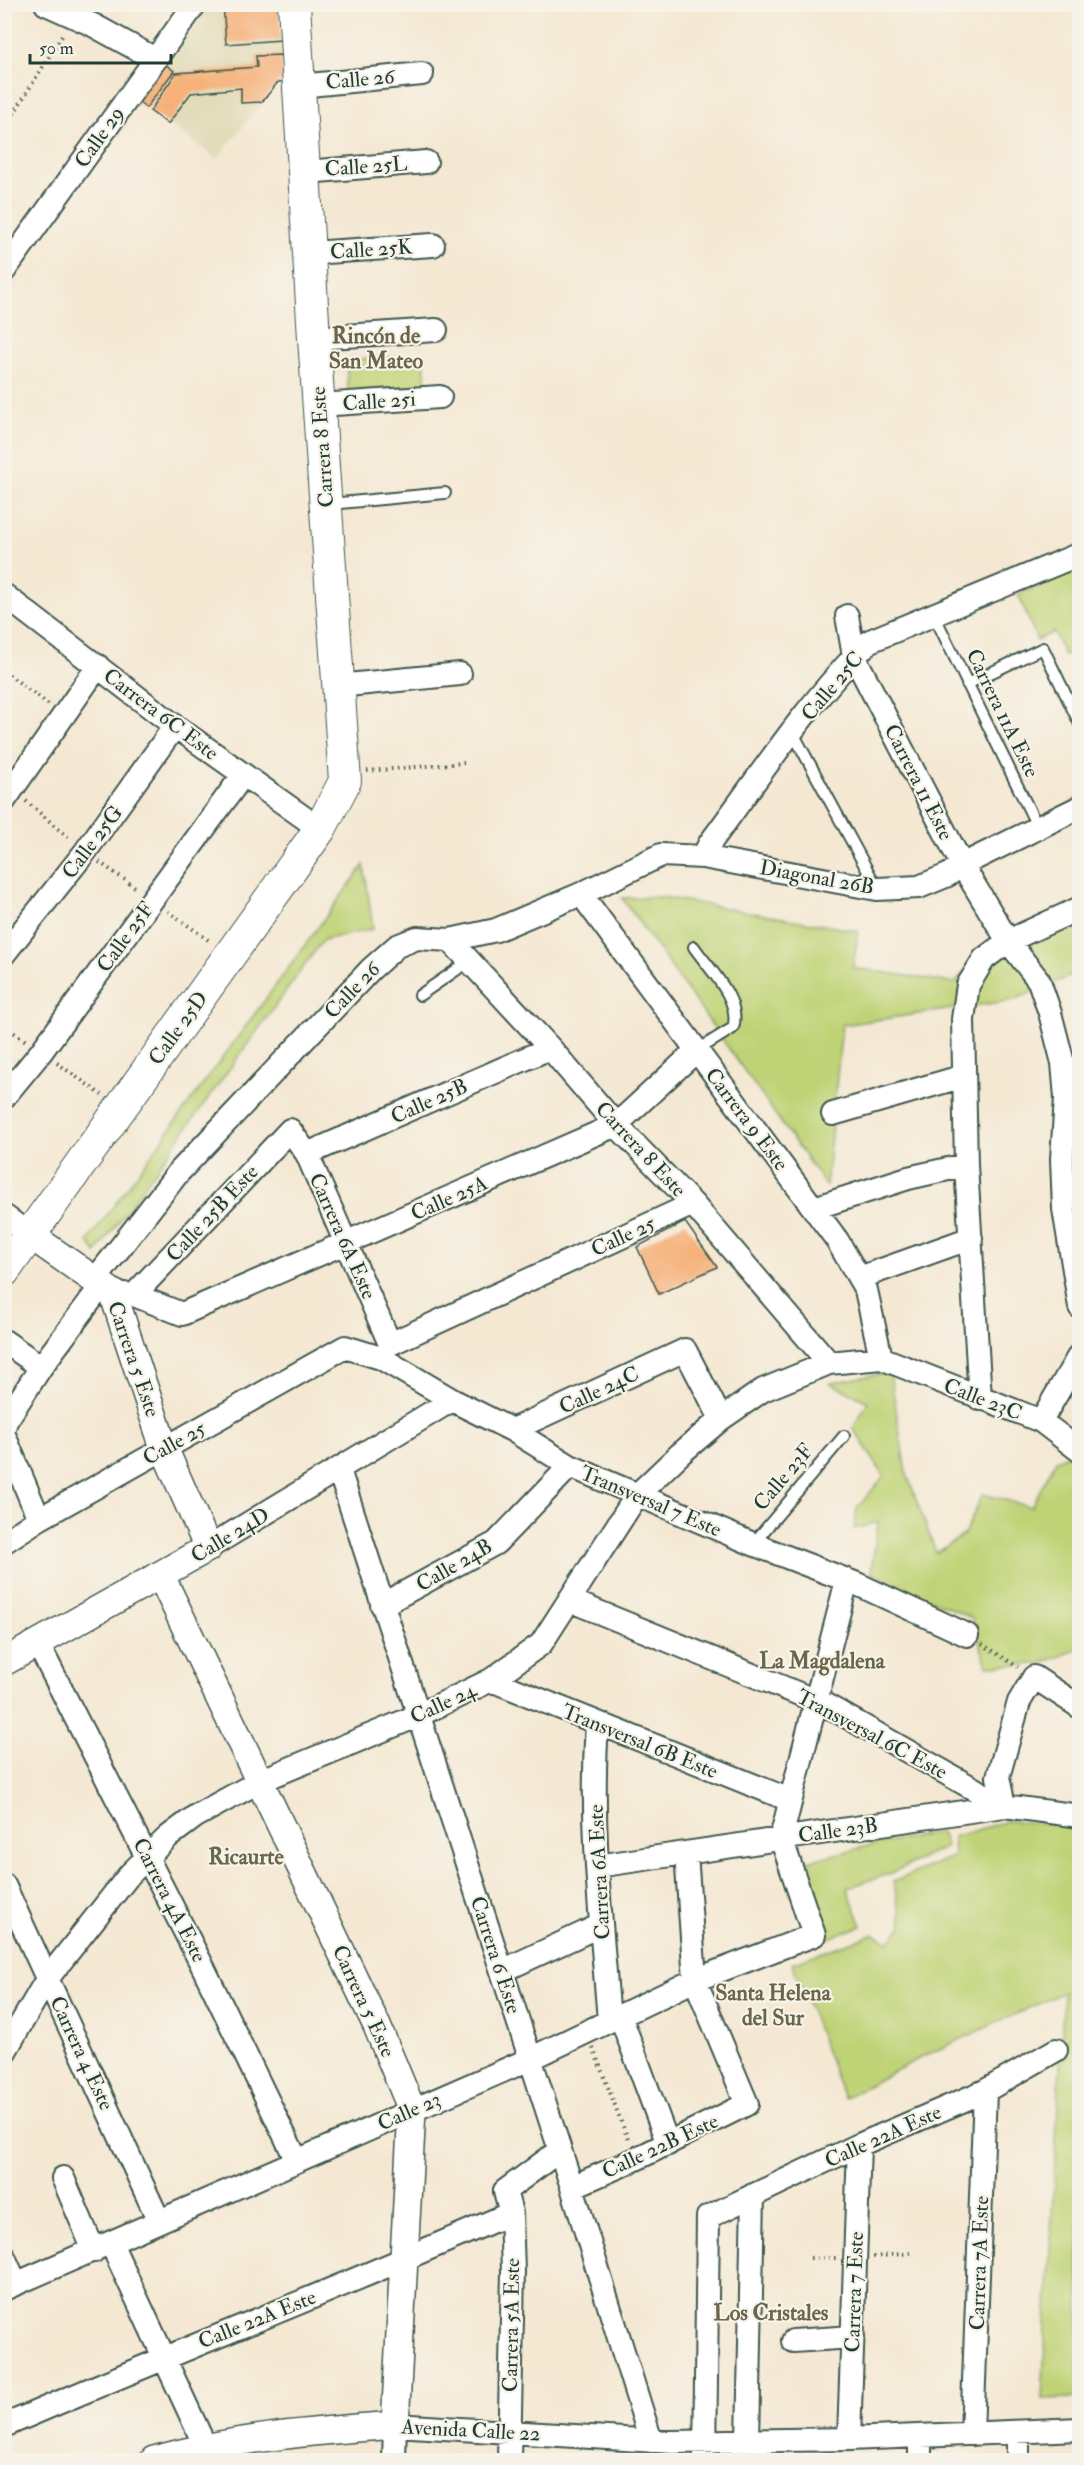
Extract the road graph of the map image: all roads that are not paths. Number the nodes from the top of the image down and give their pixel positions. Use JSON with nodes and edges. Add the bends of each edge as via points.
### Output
{"nodes":[{"id":1,"x":46,"y":4,"type":"edge"},
{"id":2,"x":195,"y":4,"type":"edge"},
{"id":3,"x":294,"y":4,"type":"edge"},
{"id":4,"x":154,"y":58,"type":"junction"},
{"id":5,"x":422,"y":74,"type":"dead end"},
{"id":6,"x":299,"y":86,"type":"junction"},
{"id":7,"x":426,"y":162,"type":"dead end"},
{"id":8,"x":306,"y":172,"type":"junction"},
{"id":9,"x":432,"y":245,"type":"dead end"},
{"id":10,"x":310,"y":253,"type":"junction"},
{"id":11,"x":4,"y":271,"type":"edge"},
{"id":12,"x":436,"y":330,"type":"dead end"},
{"id":13,"x":314,"y":338,"type":"junction"},
{"id":14,"x":440,"y":397,"type":"dead end"},
{"id":15,"x":319,"y":405,"type":"junction"},
{"id":16,"x":445,"y":493,"type":"dead end"},
{"id":17,"x":326,"y":505,"type":"junction"},
{"id":18,"x":1080,"y":554,"type":"edge"},
{"id":19,"x":4,"y":595,"type":"edge"},
{"id":20,"x":934,"y":615,"type":"junction"},
{"id":21,"x":847,"y":616,"type":"dead end"},
{"id":22,"x":854,"y":656,"type":"junction"},
{"id":23,"x":98,"y":666,"type":"junction"},
{"id":24,"x":460,"y":674,"type":"dead end"},
{"id":25,"x":966,"y":684,"type":"junction"},
{"id":26,"x":337,"y":686,"type":"junction"},
{"id":27,"x":1080,"y":724,"type":"edge"},
{"id":28,"x":175,"y":726,"type":"junction"},
{"id":29,"x":793,"y":733,"type":"junction"},
{"id":30,"x":243,"y":775,"type":"junction"},
{"id":31,"x":346,"y":777,"type":"joint"},
{"id":32,"x":9,"y":795,"type":"edge"},
{"id":33,"x":1080,"y":807,"type":"edge"},
{"id":34,"x":1038,"y":828,"type":"junction"},
{"id":35,"x":320,"y":829,"type":"junction"},
{"id":36,"x":703,"y":857,"type":"junction"},
{"id":37,"x":962,"y":865,"type":"junction"},
{"id":38,"x":877,"y":889,"type":"junction"},
{"id":39,"x":581,"y":894,"type":"junction"},
{"id":40,"x":1080,"y":908,"type":"edge"},
{"id":41,"x":450,"y":940,"type":"junction"},
{"id":42,"x":1008,"y":941,"type":"junction"},
{"id":43,"x":694,"y":947,"type":"dead end"},
{"id":44,"x":4,"y":954,"type":"edge"},
{"id":45,"x":468,"y":962,"type":"junction"},
{"id":46,"x":420,"y":995,"type":"dead end"},
{"id":47,"x":550,"y":1048,"type":"junction"},
{"id":48,"x":696,"y":1051,"type":"junction"},
{"id":49,"x":964,"y":1076,"type":"junction"},
{"id":50,"x":4,"y":1097,"type":"edge"},
{"id":51,"x":834,"y":1114,"type":"dead end"},
{"id":52,"x":616,"y":1125,"type":"junction"},
{"id":53,"x":290,"y":1130,"type":"joint"},
{"id":54,"x":307,"y":1154,"type":"junction"},
{"id":55,"x":966,"y":1165,"type":"junction"},
{"id":56,"x":693,"y":1204,"type":"junction"},
{"id":57,"x":814,"y":1208,"type":"junction"},
{"id":58,"x":4,"y":1216,"type":"edge"},
{"id":59,"x":30,"y":1235,"type":"junction"},
{"id":60,"x":970,"y":1238,"type":"junction"},
{"id":61,"x":348,"y":1243,"type":"junction"},
{"id":62,"x":4,"y":1271,"type":"edge"},
{"id":63,"x":860,"y":1278,"type":"junction"},
{"id":64,"x":111,"y":1289,"type":"junction"},
{"id":65,"x":1080,"y":1307,"type":"edge"},
{"id":66,"x":4,"y":1341,"type":"edge"},
{"id":67,"x":345,"y":1347,"type":"joint"},
{"id":68,"x":385,"y":1351,"type":"junction"},
{"id":69,"x":1080,"y":1354,"type":"edge"},
{"id":70,"x":880,"y":1358,"type":"junction"},
{"id":71,"x":829,"y":1363,"type":"junction"},
{"id":72,"x":41,"y":1367,"type":"junction"},
{"id":73,"x":980,"y":1399,"type":"junction"},
{"id":74,"x":452,"y":1400,"type":"junction"},
{"id":75,"x":721,"y":1419,"type":"junction"},
{"id":76,"x":1041,"y":1421,"type":"junction"},
{"id":77,"x":5,"y":1428,"type":"edge"},
{"id":78,"x":512,"y":1430,"type":"junction"},
{"id":79,"x":844,"y":1436,"type":"dead end"},
{"id":80,"x":164,"y":1448,"type":"junction"},
{"id":81,"x":1080,"y":1451,"type":"edge"},
{"id":82,"x":570,"y":1466,"type":"junction"},
{"id":83,"x":339,"y":1470,"type":"junction"},
{"id":84,"x":637,"y":1495,"type":"junction"},
{"id":85,"x":39,"y":1519,"type":"junction"},
{"id":86,"x":4,"y":1542,"type":"edge"},
{"id":87,"x":753,"y":1544,"type":"junction"},
{"id":88,"x":208,"y":1548,"type":"junction"},
{"id":89,"x":161,"y":1576,"type":"junction"},
{"id":90,"x":847,"y":1580,"type":"junction"},
{"id":91,"x":569,"y":1600,"type":"junction"},
{"id":92,"x":382,"y":1605,"type":"junction"},
{"id":93,"x":967,"y":1635,"type":"road end"},
{"id":94,"x":37,"y":1642,"type":"junction"},
{"id":95,"x":4,"y":1662,"type":"edge"},
{"id":96,"x":491,"y":1680,"type":"junction"},
{"id":97,"x":816,"y":1701,"type":"junction"},
{"id":98,"x":1080,"y":1707,"type":"edge"},
{"id":99,"x":417,"y":1716,"type":"junction"},
{"id":100,"x":597,"y":1725,"type":"junction"},
{"id":101,"x":260,"y":1780,"type":"junction"},
{"id":102,"x":790,"y":1800,"type":"junction"},
{"id":103,"x":1004,"y":1806,"type":"junction"},
{"id":104,"x":1080,"y":1816,"type":"edge"},
{"id":105,"x":781,"y":1838,"type":"junction"},
{"id":106,"x":686,"y":1853,"type":"junction"},
{"id":107,"x":148,"y":1857,"type":"junction"},
{"id":108,"x":597,"y":1866,"type":"junction"},
{"id":109,"x":4,"y":1885,"type":"edge"},
{"id":110,"x":601,"y":1925,"type":"junction"},
{"id":111,"x":502,"y":1971,"type":"junction"},
{"id":112,"x":47,"y":1979,"type":"junction"},
{"id":113,"x":695,"y":1980,"type":"junction"},
{"id":114,"x":615,"y":2017,"type":"junction"},
{"id":115,"x":1056,"y":2050,"type":"dead end"},
{"id":116,"x":4,"y":2053,"type":"edge"},
{"id":117,"x":530,"y":2059,"type":"junction"},
{"id":118,"x":985,"y":2091,"type":"junction"},
{"id":119,"x":412,"y":2110,"type":"junction"},
{"id":120,"x":668,"y":2144,"type":"junction"},
{"id":121,"x":859,"y":2145,"type":"junction"},
{"id":122,"x":560,"y":2150,"type":"junction"},
{"id":123,"x":297,"y":2161,"type":"junction"},
{"id":124,"x":63,"y":2178,"type":"dead end"},
{"id":125,"x":572,"y":2187,"type":"junction"},
{"id":126,"x":753,"y":2195,"type":"junction"},
{"id":127,"x":511,"y":2213,"type":"junction"},
{"id":128,"x":159,"y":2221,"type":"junction"},
{"id":129,"x":102,"y":2247,"type":"junction"},
{"id":130,"x":4,"y":2257,"type":"edge"},
{"id":131,"x":405,"y":2260,"type":"junction"},
{"id":132,"x":10,"y":2287,"type":"edge"},
{"id":133,"x":853,"y":2337,"type":"junction"},
{"id":134,"x":793,"y":2342,"type":"dead end"},
{"id":135,"x":162,"y":2357,"type":"junction"},
{"id":136,"x":395,"y":2425,"type":"junction"},
{"id":137,"x":4,"y":2426,"type":"edge"},
{"id":138,"x":1080,"y":2429,"type":"edge"},
{"id":139,"x":510,"y":2432,"type":"junction"},
{"id":140,"x":1018,"y":2433,"type":"junction"},
{"id":141,"x":972,"y":2434,"type":"junction"},
{"id":142,"x":920,"y":2436,"type":"junction"},
{"id":143,"x":849,"y":2439,"type":"junction"},
{"id":144,"x":651,"y":2441,"type":"junction"},
{"id":145,"x":748,"y":2442,"type":"junction"},
{"id":146,"x":205,"y":2446,"type":"junction"},
{"id":147,"x":705,"y":2451,"type":"edge"},
{"id":148,"x":154,"y":2460,"type":"edge"},
{"id":149,"x":394,"y":2460,"type":"edge"},
{"id":150,"x":509,"y":2460,"type":"edge"},
{"id":151,"x":920,"y":2460,"type":"edge"},
{"id":152,"x":1018,"y":2460,"type":"edge"}],
"edges":[{"from":1,"to":4,"type":"street"},
{"from":2,"to":4,"type":"street","name":"Calle 29"},
{"from":3,"to":6,"type":"main road","name":"Carrera 8 Este"},
{"from":4,"to":11,"type":"street","name":"Calle 29"},
{"from":5,"to":6,"type":"street","name":"Calle 26"},
{"from":6,"to":8,"type":"main road","name":"Carrera 8 Este"},
{"from":7,"to":8,"type":"street","name":"Calle 25L"},
{"from":8,"to":10,"type":"main road","name":"Carrera 8 Este"},
{"from":9,"to":10,"type":"street","name":"Calle 25K"},
{"from":10,"to":13,"type":"main road","name":"Carrera 8 Este"},
{"from":12,"to":13,"type":"street"},
{"from":13,"to":15,"type":"main road","name":"Carrera 8 Este"},
{"from":14,"to":15,"type":"street","name":"Calle 25i"},
{"from":15,"to":17,"type":"main road","name":"Carrera 8 Este"},
{"from":16,"to":17,"type":"lane"},
{"from":17,"to":26,"type":"main road","name":"Carrera 8 Este"},
{"from":18,"to":20,"type":"street","name":"Calle 25C"},
{"from":19,"to":23,"type":"street","name":"Carrera 6C Este"},
{"from":20,"to":22,"type":"street","name":"Calle 25C","via":[[870,641]]},
{"from":20,"to":25,"type":"lane","name":"Carrera 11A Este"},
{"from":21,"to":22,"type":"street","name":"Carrera 11 Este"},
{"from":22,"to":29,"type":"street","name":"Calle 25C"},
{"from":22,"to":37,"type":"street","name":"Carrera 11 Este"},
{"from":23,"to":28,"type":"street","name":"Carrera 6C Este"},
{"from":23,"to":32,"type":"street"},
{"from":24,"to":26,"type":"street"},
{"from":25,"to":27,"type":"lane","via":[[1043,648]]},
{"from":25,"to":34,"type":"lane","name":"Carrera 11A Este"},
{"from":26,"to":31,"type":"main road","name":"Carrera 8 Este"},
{"from":28,"to":30,"type":"street","name":"Carrera 6C Este"},
{"from":28,"to":44,"type":"street","name":"Calle 25G","via":[[85,852]]},
{"from":29,"to":36,"type":"street","name":"Calle 25C"},
{"from":29,"to":38,"type":"lane"},
{"from":30,"to":35,"type":"street","name":"Carrera 6C Este"},
{"from":30,"to":50,"type":"street","name":"Calle 25F"},
{"from":31,"to":35,"type":"main road","name":"Calle 25D"},
{"from":33,"to":34,"type":"street"},
{"from":34,"to":37,"type":"street"},
{"from":35,"to":59,"type":"main road","name":"Calle 25D"},
{"from":36,"to":38,"type":"street","name":"Diagonal 26B"},
{"from":36,"to":39,"type":"street","name":"Calle 26","via":[[661,855]]},
{"from":37,"to":38,"type":"street","name":"Diagonal 26B","via":[[919,887]]},
{"from":37,"to":42,"type":"street","name":"Carrera 11 Este"},
{"from":39,"to":41,"type":"street","name":"Calle 26","via":[[496,930]]},
{"from":39,"to":48,"type":"street","name":"Carrera 9 Este"},
{"from":40,"to":42,"type":"street"},
{"from":41,"to":45,"type":"street","name":"Carrera 8 Este"},
{"from":41,"to":64,"type":"street","name":"Calle 26","via":[[417,938],[397,946],[371,969],[178,1173]]},
{"from":42,"to":49,"type":"street","via":[[984,960],[968,985],[963,1019]]},
{"from":42,"to":65,"type":"street","name":"Carrera 11 Este","via":[[1039,981],[1063,1063],[1064,1209]]},
{"from":43,"to":48,"type":"lane","via":[[734,1005],[736,1018],[733,1028]]},
{"from":45,"to":46,"type":"lane"},
{"from":45,"to":47,"type":"street","name":"Carrera 8 Este"},
{"from":47,"to":52,"type":"street","name":"Carrera 8 Este"},
{"from":47,"to":54,"type":"street","name":"Calle 25B"},
{"from":48,"to":52,"type":"street","name":"Calle 25A"},
{"from":48,"to":57,"type":"street","name":"Carrera 9 Este"},
{"from":49,"to":51,"type":"street"},
{"from":49,"to":55,"type":"street"},
{"from":52,"to":56,"type":"street","name":"Carrera 8 Este"},
{"from":52,"to":61,"type":"street","name":"Calle 25A"},
{"from":53,"to":54,"type":"street","name":"Carrera 6A Este"},
{"from":53,"to":64,"type":"street","name":"Calle 25B Este"},
{"from":54,"to":61,"type":"street","name":"Carrera 6A Este"},
{"from":55,"to":57,"type":"street","via":[[908,1178]]},
{"from":55,"to":60,"type":"street"},
{"from":56,"to":68,"type":"street","name":"Calle 25"},
{"from":56,"to":71,"type":"street","name":"Carrera 8 Este"},
{"from":57,"to":63,"type":"street","name":"Carrera 9 Este"},
{"from":58,"to":59,"type":"street","name":"Carrera 5 Este"},
{"from":59,"to":62,"type":"main road","name":"Calle 25D"},
{"from":59,"to":64,"type":"street","name":"Carrera 5 Este"},
{"from":60,"to":63,"type":"street"},
{"from":60,"to":73,"type":"street"},
{"from":61,"to":64,"type":"street","name":"Calle 25A","via":[[182,1314]]},
{"from":61,"to":68,"type":"street","name":"Carrera 6A Este"},
{"from":63,"to":70,"type":"street","name":"Carrera 9 Este"},
{"from":64,"to":72,"type":"street","name":"Calle 25B Este"},
{"from":64,"to":80,"type":"street","name":"Carrera 5 Este"},
{"from":66,"to":72,"type":"street"},
{"from":67,"to":68,"type":"street","name":"Transversal 7 Este"},
{"from":67,"to":80,"type":"street","name":"Calle 25"},
{"from":68,"to":74,"type":"street","name":"Transversal 7 Este"},
{"from":69,"to":76,"type":"street"},
{"from":70,"to":71,"type":"street","name":"Calle 24"},
{"from":70,"to":73,"type":"street","name":"Calle 23C"},
{"from":71,"to":75,"type":"street","name":"Calle 24","via":[[763,1390]]},
{"from":72,"to":77,"type":"street","name":"Calle 25B Este"},
{"from":73,"to":76,"type":"street","name":"Calle 23C"},
{"from":74,"to":78,"type":"street","name":"Transversal 7 Este"},
{"from":74,"to":83,"type":"street","name":"Calle 24D"},
{"from":75,"to":78,"type":"street","name":"Calle 24C","via":[[685,1350]]},
{"from":75,"to":84,"type":"street","name":"Calle 24"},
{"from":76,"to":81,"type":"street","name":"Calle 23C"},
{"from":77,"to":85,"type":"street"},
{"from":78,"to":82,"type":"street","name":"Transversal 7 Este"},
{"from":79,"to":87,"type":"lane","name":"Calle 23F"},
{"from":80,"to":85,"type":"street","name":"Calle 25"},
{"from":80,"to":88,"type":"street","name":"Carrera 5 Este"},
{"from":82,"to":84,"type":"street","name":"Transversal 7 Este"},
{"from":82,"to":92,"type":"street","name":"Calle 24B","via":[[496,1543]]},
{"from":83,"to":88,"type":"street","name":"Calle 24D"},
{"from":83,"to":92,"type":"street","name":"Carrera 6 Este"},
{"from":84,"to":87,"type":"street","name":"Transversal 7 Este"},
{"from":84,"to":91,"type":"street","name":"Calle 24"},
{"from":85,"to":86,"type":"street","name":"Calle 25"},
{"from":87,"to":90,"type":"street","name":"Transversal 7 Este"},
{"from":88,"to":89,"type":"street","name":"Calle 24D"},
{"from":89,"to":94,"type":"street","name":"Calle 24D"},
{"from":89,"to":101,"type":"street","name":"Carrera 5 Este"},
{"from":90,"to":93,"type":"street","name":"Transversal 7 Este"},
{"from":90,"to":97,"type":"street"},
{"from":91,"to":96,"type":"street","name":"Calle 24","via":[[541,1644]]},
{"from":91,"to":97,"type":"street","name":"Transversal 6C Este"},
{"from":92,"to":99,"type":"street","name":"Carrera 6 Este"},
{"from":94,"to":95,"type":"street","name":"Calle 24D"},
{"from":94,"to":107,"type":"street","name":"Carrera 4A Este"},
{"from":96,"to":99,"type":"street","name":"Calle 24"},
{"from":96,"to":100,"type":"street","name":"Transversal 6B Este"},
{"from":97,"to":102,"type":"street"},
{"from":97,"to":103,"type":"street","name":"Transversal 6C Este"},
{"from":98,"to":103,"type":"street","via":[[1034,1677],[1019,1702],[998,1777]]},
{"from":99,"to":101,"type":"street","name":"Calle 24"},
{"from":99,"to":111,"type":"street","name":"Carrera 6 Este"},
{"from":100,"to":102,"type":"street","name":"Transversal 6B Este"},
{"from":100,"to":108,"type":"street","name":"Carrera 6A Este"},
{"from":101,"to":107,"type":"street","name":"Calle 24","via":[[196,1816]]},
{"from":101,"to":119,"type":"street","name":"Carrera 5 Este","via":[[377,2026]]},
{"from":102,"to":105,"type":"street"},
{"from":103,"to":104,"type":"street","name":"Calle 23B"},
{"from":103,"to":105,"type":"street","name":"Calle 23B"},
{"from":105,"to":106,"type":"street","name":"Calle 23B"},
{"from":105,"to":113,"type":"street","name":"Calle 23","via":[[814,1935]]},
{"from":106,"to":108,"type":"street","name":"Calle 23B"},
{"from":106,"to":113,"type":"street"},
{"from":107,"to":112,"type":"street","name":"Calle 24","via":[[130,1874]]},
{"from":107,"to":123,"type":"street","name":"Carrera 4A Este"},
{"from":108,"to":110,"type":"street","name":"Carrera 6A Este"},
{"from":109,"to":112,"type":"street","name":"Carrera 4 Este"},
{"from":110,"to":111,"type":"street"},
{"from":110,"to":114,"type":"street","name":"Carrera 6A Este"},
{"from":111,"to":117,"type":"street","name":"Carrera 6 Este"},
{"from":112,"to":116,"type":"street","name":"Calle 24"},
{"from":112,"to":128,"type":"street","name":"Carrera 4 Este"},
{"from":113,"to":114,"type":"street","name":"Calle 23"},
{"from":113,"to":120,"type":"street","name":"Calle 22B Este","via":[[747,2104]]},
{"from":114,"to":117,"type":"street","name":"Calle 23"},
{"from":114,"to":120,"type":"street","name":"Carrera 6A Este"},
{"from":115,"to":118,"type":"street","name":"Calle 22A Este"},
{"from":117,"to":119,"type":"street","name":"Calle 23"},
{"from":117,"to":122,"type":"street","name":"Carrera 6 Este"},
{"from":118,"to":121,"type":"street","name":"Calle 22A Este"},
{"from":118,"to":141,"type":"street","name":"Carrera 7A Este"},
{"from":119,"to":123,"type":"street","name":"Calle 23"},
{"from":119,"to":131,"type":"street","name":"Carrera 5 Este"},
{"from":120,"to":125,"type":"street","name":"Calle 22B Este"},
{"from":121,"to":126,"type":"street","name":"Calle 22A Este"},
{"from":121,"to":133,"type":"street","name":"Carrera 7 Este"},
{"from":122,"to":125,"type":"street","name":"Carrera 6 Este"},
{"from":122,"to":127,"type":"street","name":"Carrera 5A Este","via":[[505,2191]]},
{"from":123,"to":128,"type":"street","name":"Calle 23"},
{"from":124,"to":129,"type":"street"},
{"from":125,"to":144,"type":"street","name":"Carrera 6 Este"},
{"from":126,"to":145,"type":"street"},
{"from":126,"to":147,"type":"street","name":"Calle 22A Este","via":[[708,2217]]},
{"from":127,"to":131,"type":"street","name":"Calle 22A Este"},
{"from":127,"to":139,"type":"street","name":"Carrera 5A Este"},
{"from":128,"to":129,"type":"street","name":"Calle 23"},
{"from":129,"to":132,"type":"street","name":"Calle 23"},
{"from":129,"to":135,"type":"street"},
{"from":130,"to":132,"type":"street"},
{"from":131,"to":135,"type":"street","name":"Calle 22A Este"},
{"from":131,"to":136,"type":"street","name":"Carrera 5 Este"},
{"from":133,"to":134,"type":"street"},
{"from":133,"to":143,"type":"street","name":"Carrera 7 Este"},
{"from":135,"to":137,"type":"street","name":"Calle 22A Este"},
{"from":135,"to":146,"type":"street"},
{"from":136,"to":139,"type":"street","name":"Avenida Calle 22"},
{"from":136,"to":146,"type":"street","name":"Avenida Calle 22"},
{"from":136,"to":149,"type":"street","name":"Carrera 5 Este"},
{"from":138,"to":140,"type":"street","name":"Avenida Calle 22"},
{"from":139,"to":144,"type":"street","name":"Avenida Calle 22"},
{"from":139,"to":150,"type":"street","name":"Carrera 5A Este"},
{"from":140,"to":141,"type":"street","name":"Avenida Calle 22"},
{"from":140,"to":152,"type":"street"},
{"from":141,"to":142,"type":"street","name":"Avenida Calle 22"},
{"from":142,"to":143,"type":"street","name":"Avenida Calle 22"},
{"from":142,"to":151,"type":"street"},
{"from":143,"to":145,"type":"street","name":"Avenida Calle 22"},
{"from":144,"to":147,"type":"street","name":"Avenida Calle 22"},
{"from":145,"to":147,"type":"street","name":"Avenida Calle 22"},
{"from":146,"to":148,"type":"street","name":"Avenida Calle 22"}]}
